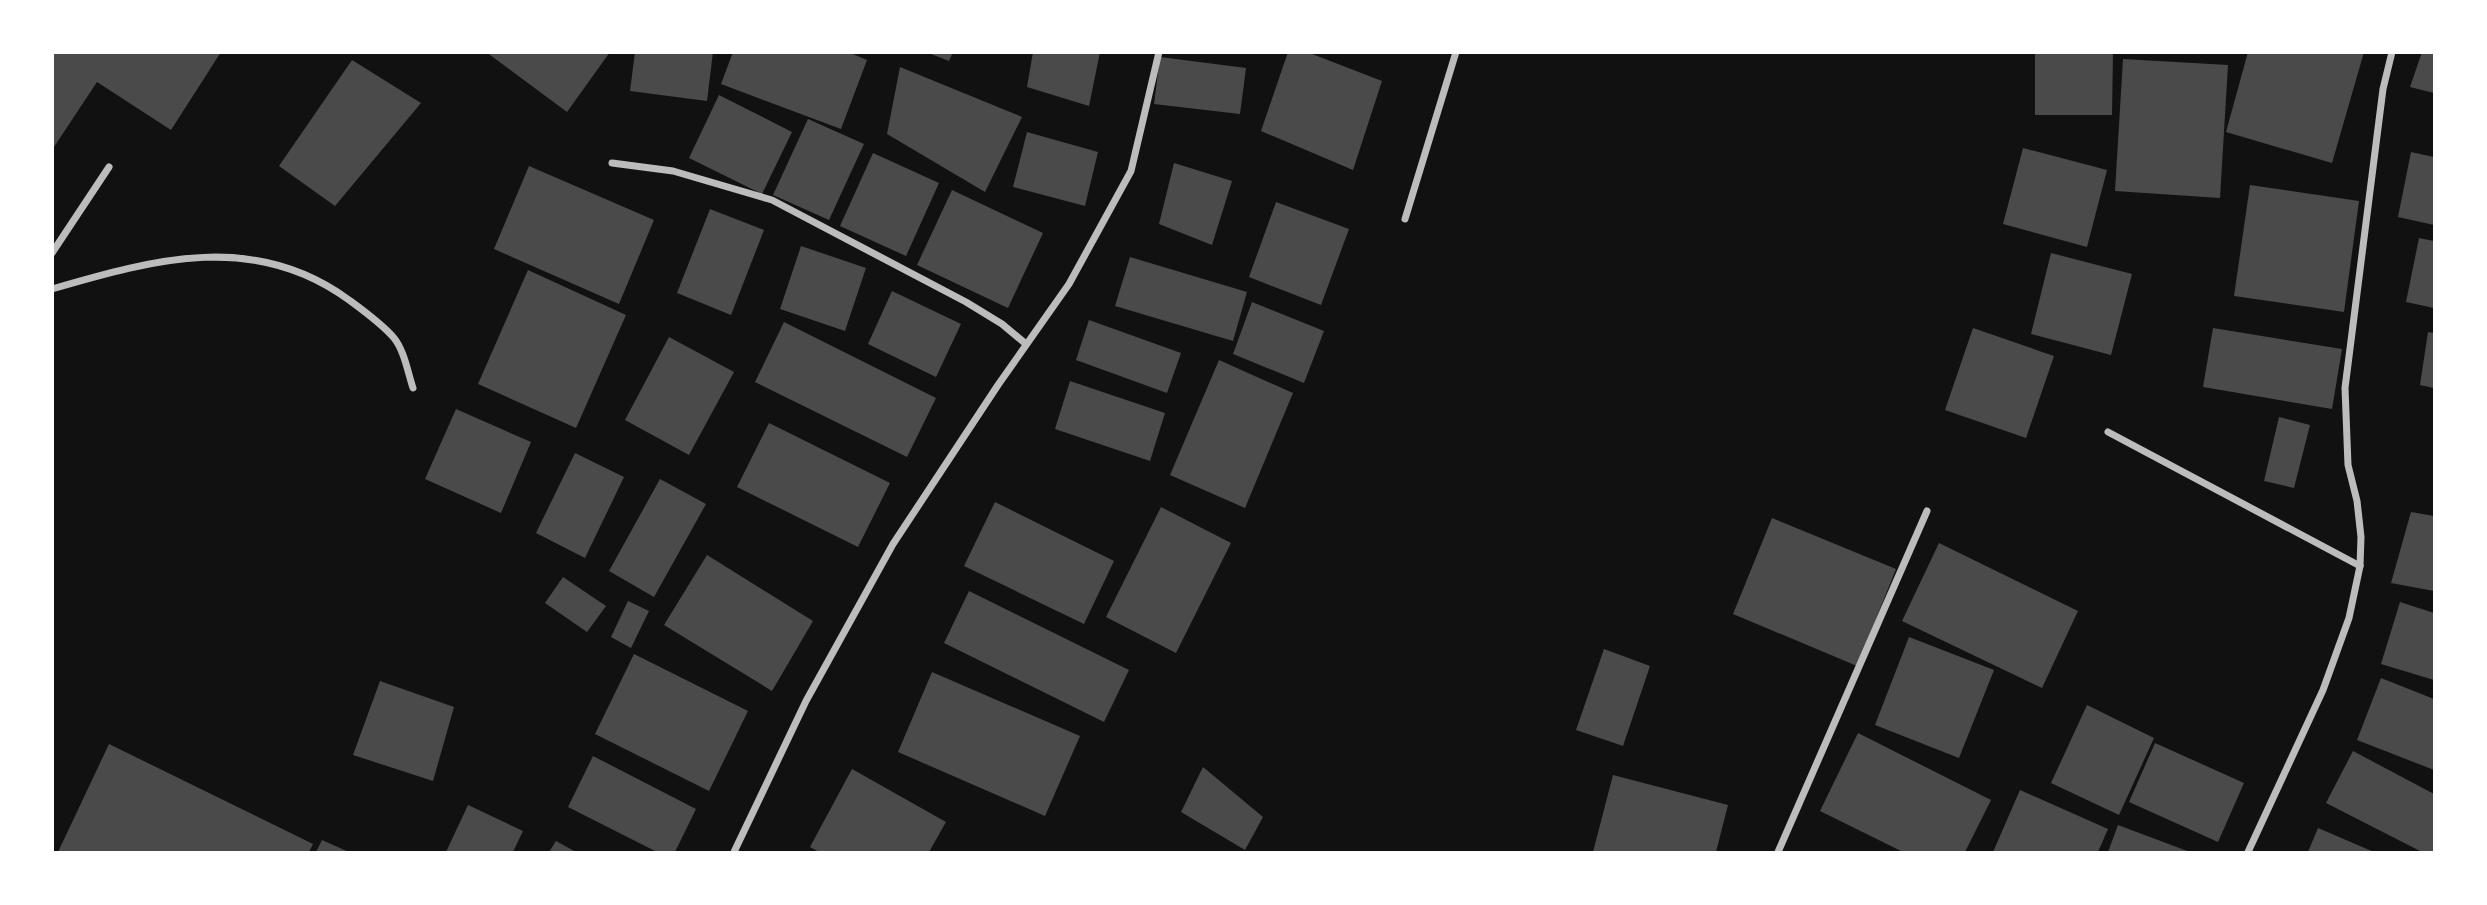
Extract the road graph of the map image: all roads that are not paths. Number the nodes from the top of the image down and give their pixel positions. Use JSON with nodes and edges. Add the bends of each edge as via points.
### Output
{"nodes":[{"id":1,"x":1159,"y":52,"type":"edge"},
{"id":2,"x":1455,"y":52,"type":"edge"},
{"id":3,"x":2392,"y":52,"type":"edge"},
{"id":4,"x":612,"y":163,"type":"dead end"},
{"id":5,"x":109,"y":167,"type":"dead end"},
{"id":6,"x":1405,"y":219,"type":"dead end"},
{"id":7,"x":52,"y":253,"type":"edge"},
{"id":8,"x":52,"y":289,"type":"edge"},
{"id":9,"x":1026,"y":344,"type":"junction"},
{"id":10,"x":413,"y":388,"type":"dead end"},
{"id":11,"x":2108,"y":432,"type":"dead end"},
{"id":12,"x":1927,"y":512,"type":"dead end"},
{"id":13,"x":2360,"y":566,"type":"junction"},
{"id":14,"x":734,"y":852,"type":"edge"},
{"id":15,"x":1778,"y":852,"type":"edge"},
{"id":16,"x":2248,"y":852,"type":"edge"}],
"edges":[{"from":1,"to":9,"type":"street","via":[[1131,171],[1069,284]]},
{"from":2,"to":6,"type":"street"},
{"from":3,"to":13,"type":"street","via":[[2383,89],[2345,388],[2348,466],[2357,501]]},
{"from":4,"to":9,"type":"street","via":[[673,171],[772,200],[966,302]]},
{"from":5,"to":7,"type":"street"},
{"from":8,"to":10,"type":"street","via":[[141,263],[201,256],[270,261],[326,283],[396,339]]},
{"from":9,"to":14,"type":"street","via":[[893,544],[806,701]]},
{"from":11,"to":13,"type":"street"},
{"from":12,"to":15,"type":"street"},
{"from":13,"to":16,"type":"street","via":[[2323,690]]}]}
